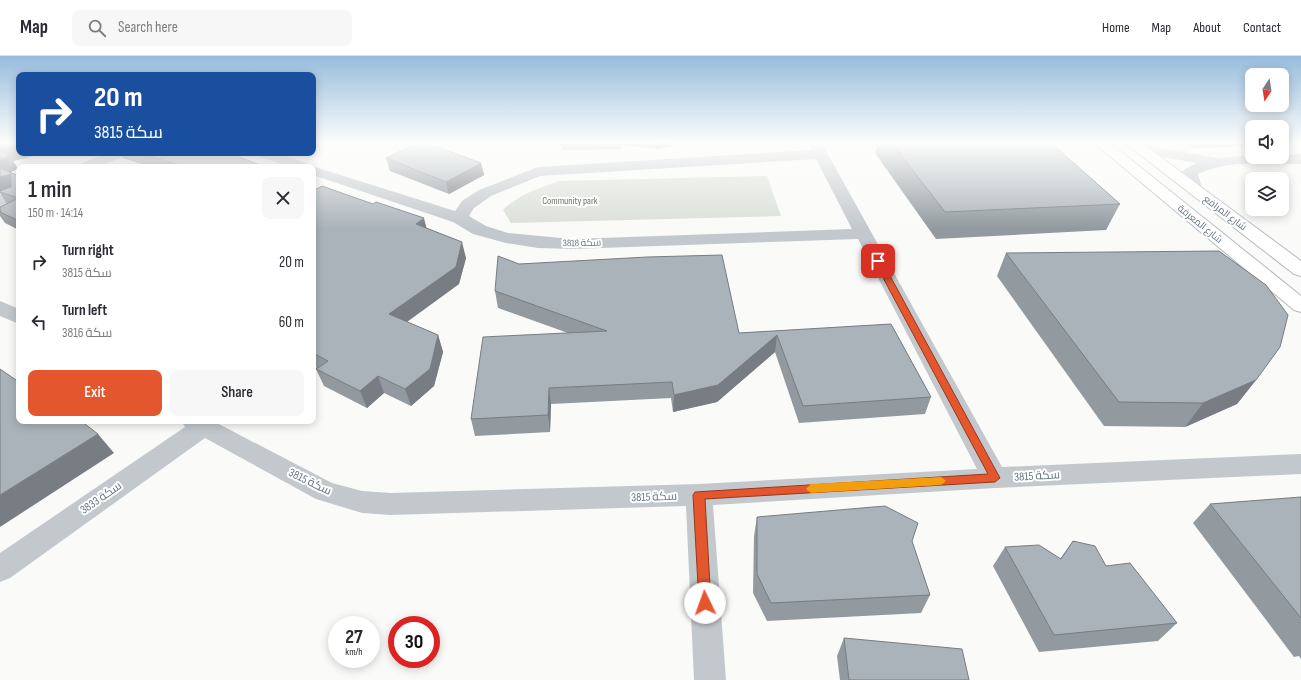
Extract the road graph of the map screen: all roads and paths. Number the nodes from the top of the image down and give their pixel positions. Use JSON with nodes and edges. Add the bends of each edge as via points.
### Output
{"nodes":[{"id":1,"x":316,"y":171,"type":"edge"},
{"id":2,"x":548,"y":171,"type":"edge"},
{"id":3,"x":830,"y":171,"type":"edge"},
{"id":4,"x":1136,"y":171,"type":"edge"},
{"id":5,"x":1169,"y":171,"type":"edge"},
{"id":6,"x":1192,"y":171,"type":"edge"},
{"id":7,"x":1195,"y":191,"type":"junction"},
{"id":8,"x":16,"y":195,"type":"edge"},
{"id":9,"x":0,"y":201,"type":"edge"},
{"id":10,"x":459,"y":218,"type":"junction"},
{"id":11,"x":864,"y":234,"type":"junction"},
{"id":12,"x":1301,"y":270,"type":"edge"},
{"id":13,"x":1301,"y":306,"type":"edge"},
{"id":14,"x":0,"y":307,"type":"edge"},
{"id":15,"x":16,"y":316,"type":"edge"},
{"id":16,"x":198,"y":424,"type":"edge"},
{"id":17,"x":1301,"y":464,"type":"edge"},
{"id":18,"x":995,"y":478,"type":"junction"},
{"id":19,"x":699,"y":495,"type":"junction"},
{"id":20,"x":0,"y":569,"type":"edge"},
{"id":21,"x":710,"y":680,"type":"edge"}],
"edges":[{"from":1,"to":10,"type":"street","name":"سكة 3818"},
{"from":2,"to":10,"type":"street","via":[[538,172],[485,193],[468,205]]},
{"from":3,"to":11,"type":"street"},
{"from":4,"to":13,"type":"main road","name":"شارع المعرفة"},
{"from":5,"to":7,"type":"main road","name":"شارع المرافع"},
{"from":6,"to":7,"type":"street"},
{"from":7,"to":12,"type":"main road","name":"شارع المرافع"},
{"from":8,"to":9,"type":"street"},
{"from":10,"to":11,"type":"street","name":"سكة 3818","via":[[469,226],[496,235],[545,243],[586,244]]},
{"from":11,"to":18,"type":"street"},
{"from":14,"to":15,"type":"street"},
{"from":16,"to":19,"type":"street","name":"سكة 3815","via":[[325,492],[362,502],[391,504]]},
{"from":16,"to":20,"type":"street","name":"سكة 3833"},
{"from":17,"to":18,"type":"street","name":"سكة 3815"},
{"from":18,"to":19,"type":"street","name":"سكة 3815"},
{"from":19,"to":21,"type":"street"}]}
